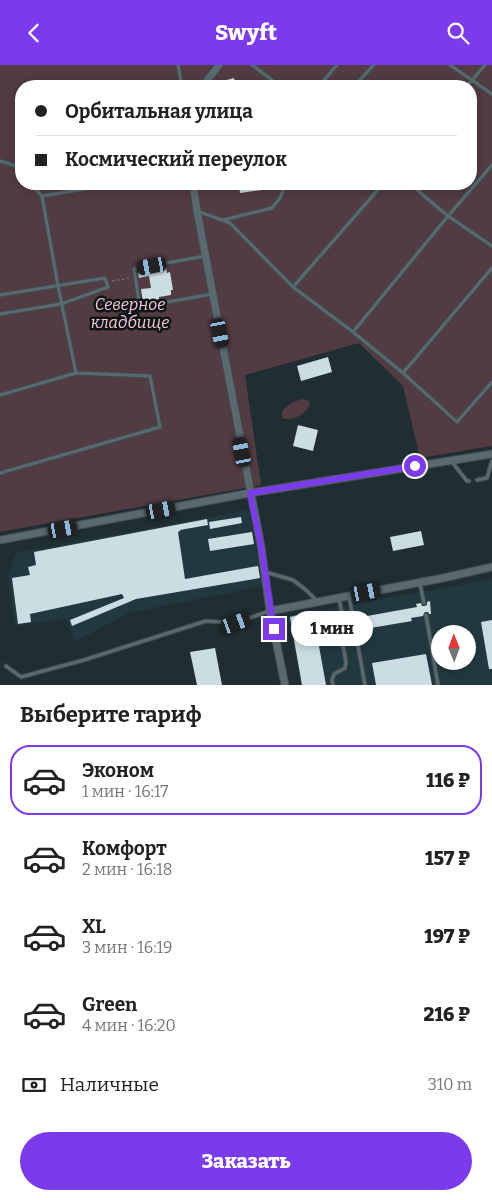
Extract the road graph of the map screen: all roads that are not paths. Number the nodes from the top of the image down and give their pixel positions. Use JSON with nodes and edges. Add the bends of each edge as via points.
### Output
{"nodes":[{"id":1,"x":178,"y":65,"type":"edge"},
{"id":2,"x":218,"y":65,"type":"edge"},
{"id":3,"x":252,"y":65,"type":"edge"},
{"id":4,"x":337,"y":65,"type":"edge"},
{"id":5,"x":374,"y":65,"type":"edge"},
{"id":6,"x":450,"y":65,"type":"edge"},
{"id":7,"x":485,"y":65,"type":"edge"},
{"id":8,"x":181,"y":80,"type":"edge"},
{"id":9,"x":207,"y":80,"type":"edge"},
{"id":10,"x":272,"y":80,"type":"edge"},
{"id":11,"x":323,"y":80,"type":"edge"},
{"id":12,"x":360,"y":80,"type":"edge"},
{"id":13,"x":472,"y":80,"type":"joint"},
{"id":14,"x":477,"y":84,"type":"edge"},
{"id":15,"x":492,"y":94,"type":"edge"},
{"id":16,"x":0,"y":161,"type":"edge"},
{"id":17,"x":492,"y":165,"type":"edge"},
{"id":18,"x":15,"y":166,"type":"edge"},
{"id":19,"x":477,"y":182,"type":"edge"},
{"id":20,"x":36,"y":190,"type":"edge"},
{"id":21,"x":78,"y":190,"type":"edge"},
{"id":22,"x":194,"y":190,"type":"edge"},
{"id":23,"x":283,"y":190,"type":"edge"},
{"id":24,"x":378,"y":190,"type":"edge"},
{"id":25,"x":417,"y":190,"type":"edge"},
{"id":26,"x":470,"y":190,"type":"edge"},
{"id":27,"x":42,"y":196,"type":"junction"},
{"id":28,"x":197,"y":211,"type":"junction"},
{"id":29,"x":448,"y":216,"type":"junction"},
{"id":30,"x":222,"y":220,"type":"junction"},
{"id":31,"x":492,"y":246,"type":"edge"},
{"id":32,"x":205,"y":256,"type":"junction"},
{"id":33,"x":492,"y":267,"type":"edge"},
{"id":34,"x":58,"y":286,"type":"junction"},
{"id":35,"x":293,"y":287,"type":"junction"},
{"id":36,"x":213,"y":294,"type":"junction"},
{"id":37,"x":0,"y":295,"type":"edge"},
{"id":38,"x":61,"y":304,"type":"junction"},
{"id":39,"x":0,"y":314,"type":"edge"},
{"id":40,"x":353,"y":332,"type":"junction"},
{"id":41,"x":76,"y":373,"type":"junction"},
{"id":42,"x":402,"y":373,"type":"junction"},
{"id":43,"x":492,"y":382,"type":"edge"},
{"id":44,"x":0,"y":395,"type":"edge"},
{"id":45,"x":492,"y":454,"type":"edge"},
{"id":46,"x":451,"y":461,"type":"junction"},
{"id":47,"x":492,"y":461,"type":"edge"},
{"id":48,"x":0,"y":473,"type":"edge"},
{"id":49,"x":477,"y":480,"type":"dead end"},
{"id":50,"x":469,"y":481,"type":"dead end"},
{"id":51,"x":250,"y":493,"type":"junction"},
{"id":52,"x":0,"y":540,"type":"edge"},
{"id":53,"x":492,"y":567,"type":"edge"},
{"id":54,"x":265,"y":572,"type":"junction"},
{"id":55,"x":420,"y":582,"type":"junction"},
{"id":56,"x":348,"y":596,"type":"junction"},
{"id":57,"x":339,"y":597,"type":"junction"},
{"id":58,"x":317,"y":601,"type":"junction"},
{"id":59,"x":424,"y":603,"type":"dead end"},
{"id":60,"x":270,"y":611,"type":"junction"},
{"id":61,"x":426,"y":615,"type":"dead end"},
{"id":62,"x":6,"y":666,"type":"dead end"},
{"id":63,"x":285,"y":685,"type":"edge"},
{"id":64,"x":333,"y":685,"type":"edge"},
{"id":65,"x":365,"y":685,"type":"edge"},
{"id":66,"x":438,"y":685,"type":"edge"}],
"edges":[{"from":1,"to":8,"type":"lane"},
{"from":2,"to":9,"type":"street"},
{"from":3,"to":10,"type":"lane"},
{"from":4,"to":11,"type":"lane"},
{"from":5,"to":12,"type":"lane"},
{"from":6,"to":13,"type":"lane"},
{"from":7,"to":13,"type":"lane"},
{"from":14,"to":15,"type":"lane"},
{"from":16,"to":18,"type":"lane"},
{"from":17,"to":19,"type":"lane"},
{"from":20,"to":27,"type":"lane"},
{"from":21,"to":27,"type":"lane"},
{"from":22,"to":28,"type":"street"},
{"from":23,"to":30,"type":"lane","via":[[272,208]]},
{"from":24,"to":35,"type":"lane"},
{"from":25,"to":29,"type":"lane"},
{"from":26,"to":29,"type":"lane"},
{"from":27,"to":34,"type":"lane"},
{"from":28,"to":30,"type":"lane"},
{"from":28,"to":32,"type":"street"},
{"from":29,"to":31,"type":"lane"},
{"from":29,"to":40,"type":"lane"},
{"from":30,"to":35,"type":"lane","via":[[230,223]]},
{"from":32,"to":36,"type":"street"},
{"from":32,"to":36,"type":"lane","via":[[134,269],[140,307]]},
{"from":33,"to":42,"type":"lane"},
{"from":34,"to":37,"type":"lane"},
{"from":34,"to":38,"type":"lane"},
{"from":34,"to":38,"type":"lane","via":[[105,278],[108,287]]},
{"from":35,"to":40,"type":"lane"},
{"from":36,"to":51,"type":"street"},
{"from":38,"to":39,"type":"lane"},
{"from":38,"to":41,"type":"lane"},
{"from":40,"to":42,"type":"lane"},
{"from":41,"to":44,"type":"lane"},
{"from":41,"to":48,"type":"lane","via":[[150,375],[160,427]]},
{"from":42,"to":43,"type":"lane","via":[[457,422]]},
{"from":45,"to":46,"type":"street"},
{"from":46,"to":50,"type":"lane"},
{"from":46,"to":51,"type":"street"},
{"from":47,"to":49,"type":"lane","via":[[487,478]]},
{"from":51,"to":52,"type":"street"},
{"from":51,"to":54,"type":"street"},
{"from":53,"to":55,"type":"street"},
{"from":54,"to":58,"type":"lane","via":[[293,580]]},
{"from":54,"to":60,"type":"street"},
{"from":55,"to":56,"type":"street"},
{"from":55,"to":59,"type":"lane"},
{"from":56,"to":57,"type":"street"},
{"from":56,"to":65,"type":"lane"},
{"from":57,"to":58,"type":"street"},
{"from":57,"to":64,"type":"lane","via":[[342,614],[338,619],[346,662],[334,674]]},
{"from":58,"to":60,"type":"street"},
{"from":60,"to":62,"type":"lane","via":[[236,623],[206,621],[21,677]]},
{"from":60,"to":63,"type":"street"},
{"from":61,"to":66,"type":"lane"}]}
